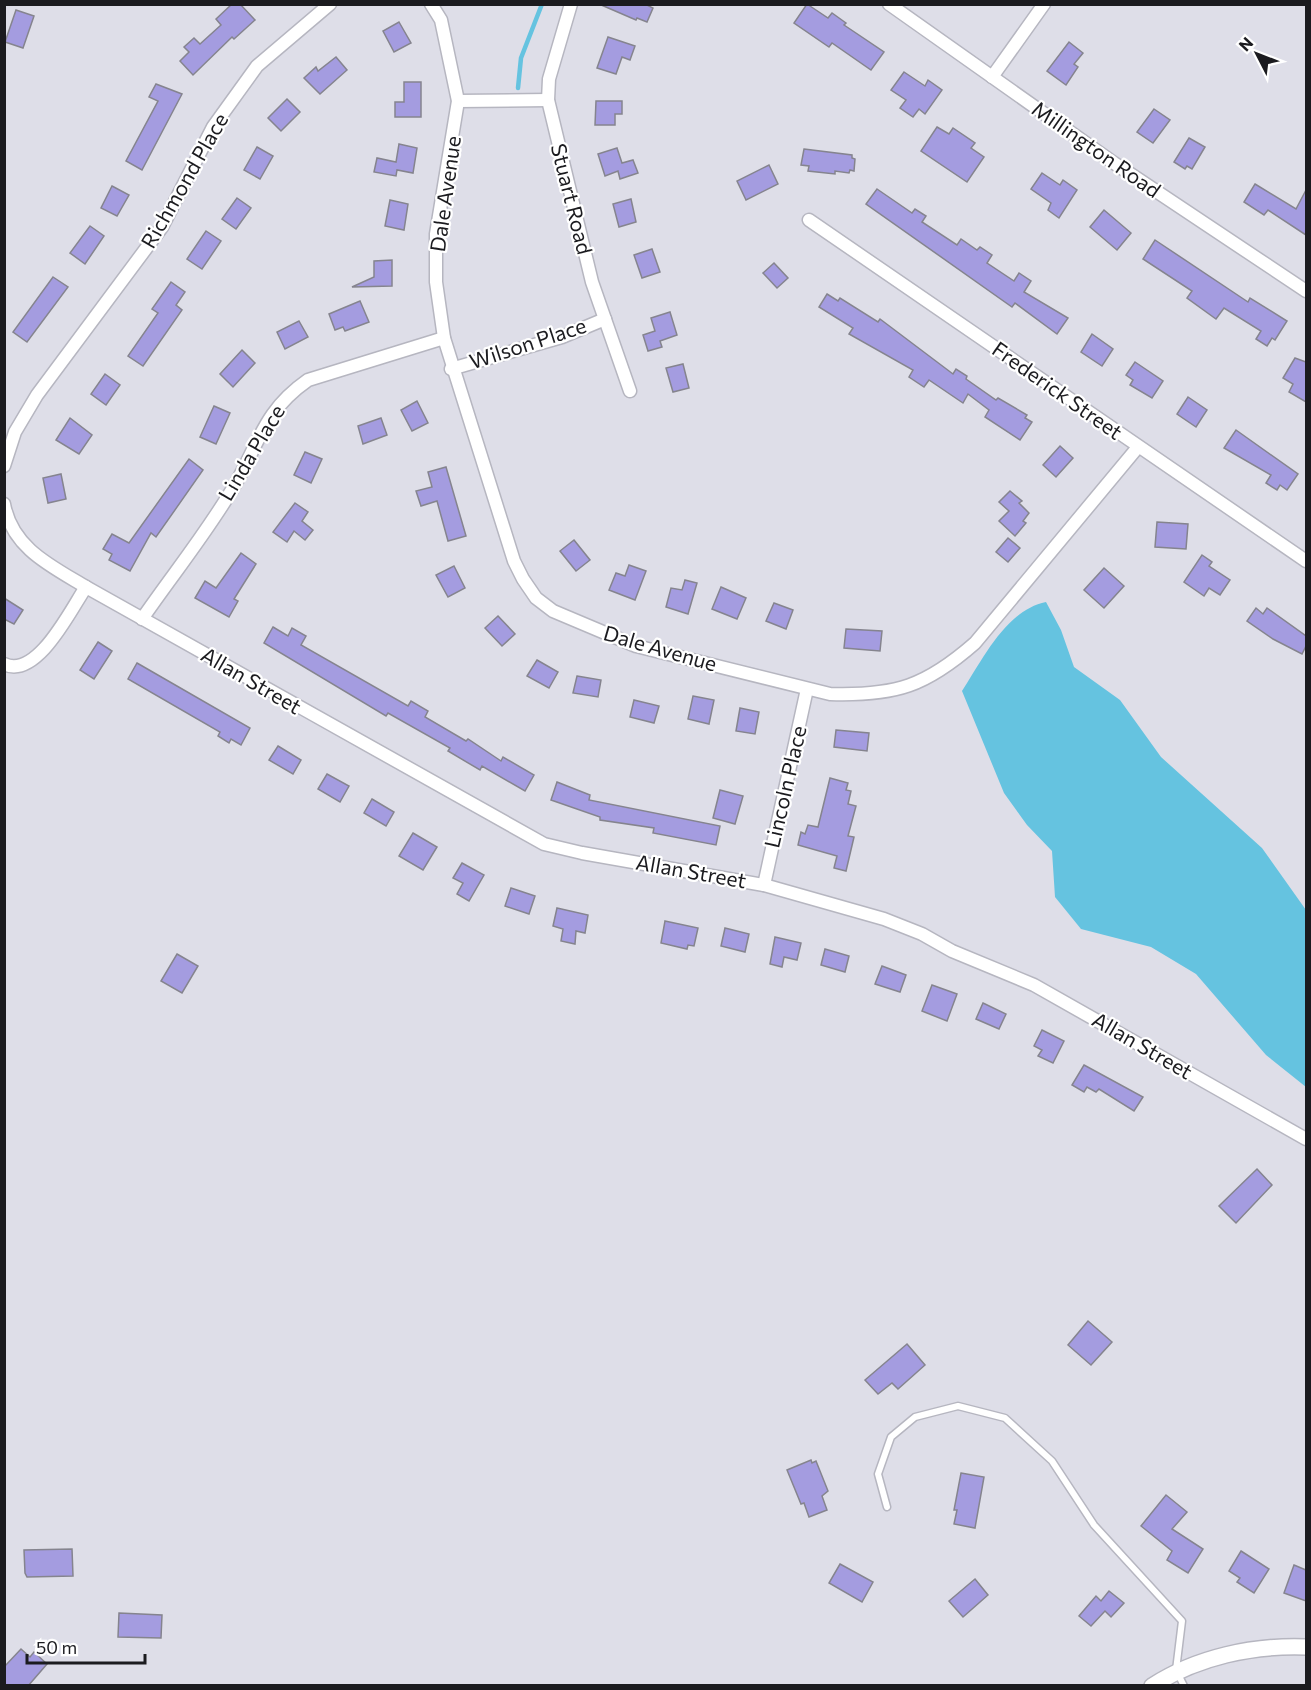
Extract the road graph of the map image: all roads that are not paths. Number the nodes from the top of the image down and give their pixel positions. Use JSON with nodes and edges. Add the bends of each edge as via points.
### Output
{"nodes":[{"id":1,"x":330,"y":4,"type":"edge"},
{"id":2,"x":431,"y":4,"type":"edge"},
{"id":3,"x":571,"y":4,"type":"edge"},
{"id":4,"x":889,"y":4,"type":"edge"},
{"id":5,"x":1044,"y":4,"type":"edge"},
{"id":6,"x":992,"y":77,"type":"junction"},
{"id":7,"x":548,"y":100,"type":"junction"},
{"id":8,"x":458,"y":101,"type":"junction"},
{"id":9,"x":809,"y":220,"type":"dead end"},
{"id":10,"x":1306,"y":291,"type":"edge"},
{"id":11,"x":605,"y":319,"type":"junction"},
{"id":12,"x":444,"y":338,"type":"junction"},
{"id":13,"x":451,"y":369,"type":"junction"},
{"id":14,"x":630,"y":391,"type":"dead end"},
{"id":15,"x":1138,"y":447,"type":"junction"},
{"id":16,"x":4,"y":466,"type":"edge"},
{"id":17,"x":4,"y":504,"type":"edge"},
{"id":18,"x":1306,"y":561,"type":"edge"},
{"id":19,"x":86,"y":587,"type":"junction"},
{"id":20,"x":142,"y":619,"type":"junction"},
{"id":21,"x":4,"y":664,"type":"edge"},
{"id":22,"x":807,"y":689,"type":"junction"},
{"id":23,"x":764,"y":885,"type":"junction"},
{"id":24,"x":1306,"y":1139,"type":"edge"},
{"id":25,"x":887,"y":1507,"type":"dead end"},
{"id":26,"x":1306,"y":1647,"type":"edge"},
{"id":27,"x":1176,"y":1670,"type":"junction"},
{"id":28,"x":1152,"y":1686,"type":"edge"},
{"id":29,"x":1184,"y":1686,"type":"edge"}],
"edges":[{"from":1,"to":16,"type":"street","name":"Richmond Place","via":[[257,66],[213,127],[162,227],[37,395],[15,432]]},
{"from":2,"to":8,"type":"street","name":"Dale Avenue","via":[[441,20]]},
{"from":3,"to":7,"type":"street","name":"Stuart Road","via":[[549,79]]},
{"from":4,"to":6,"type":"street","name":"Millington Road"},
{"from":5,"to":6,"type":"street"},
{"from":6,"to":10,"type":"street","name":"Millington Road"},
{"from":7,"to":8,"type":"street"},
{"from":7,"to":11,"type":"street","name":"Stuart Road","via":[[570,202]]},
{"from":8,"to":12,"type":"street","name":"Dale Avenue","via":[[436,234],[435,282]]},
{"from":9,"to":15,"type":"street","name":"Frederick Street"},
{"from":11,"to":13,"type":"street","name":"Wilson Place","via":[[562,338]]},
{"from":11,"to":14,"type":"street","name":"Stuart Road"},
{"from":12,"to":13,"type":"street","name":"Dale Avenue"},
{"from":12,"to":20,"type":"street","name":"Linda Place","via":[[308,380],[291,392],[275,408],[236,483]]},
{"from":13,"to":22,"type":"street","name":"Dale Avenue","via":[[514,561],[536,598],[553,611],[636,646]]},
{"from":15,"to":18,"type":"street","name":"Frederick Street"},
{"from":15,"to":22,"type":"street","name":"Dale Avenue","via":[[975,644],[947,668],[923,682],[892,690],[858,695]]},
{"from":17,"to":19,"type":"street","via":[[10,522],[30,552]]},
{"from":19,"to":20,"type":"street","name":"Allan Street"},
{"from":19,"to":21,"type":"street","via":[[39,657],[26,664]]},
{"from":20,"to":23,"type":"street","name":"Allan Street","via":[[544,844]]},
{"from":22,"to":23,"type":"street","name":"Lincoln Place"},
{"from":23,"to":24,"type":"street","name":"Allan Street","via":[[884,919],[1034,985]]},
{"from":25,"to":27,"type":"lane","via":[[878,1474],[891,1437],[915,1417],[958,1406],[1005,1418],[1052,1461],[1094,1525],[1182,1622]]},
{"from":26,"to":27,"type":"street","via":[[1249,1650]]},
{"from":27,"to":28,"type":"street"},
{"from":27,"to":29,"type":"lane"}]}
